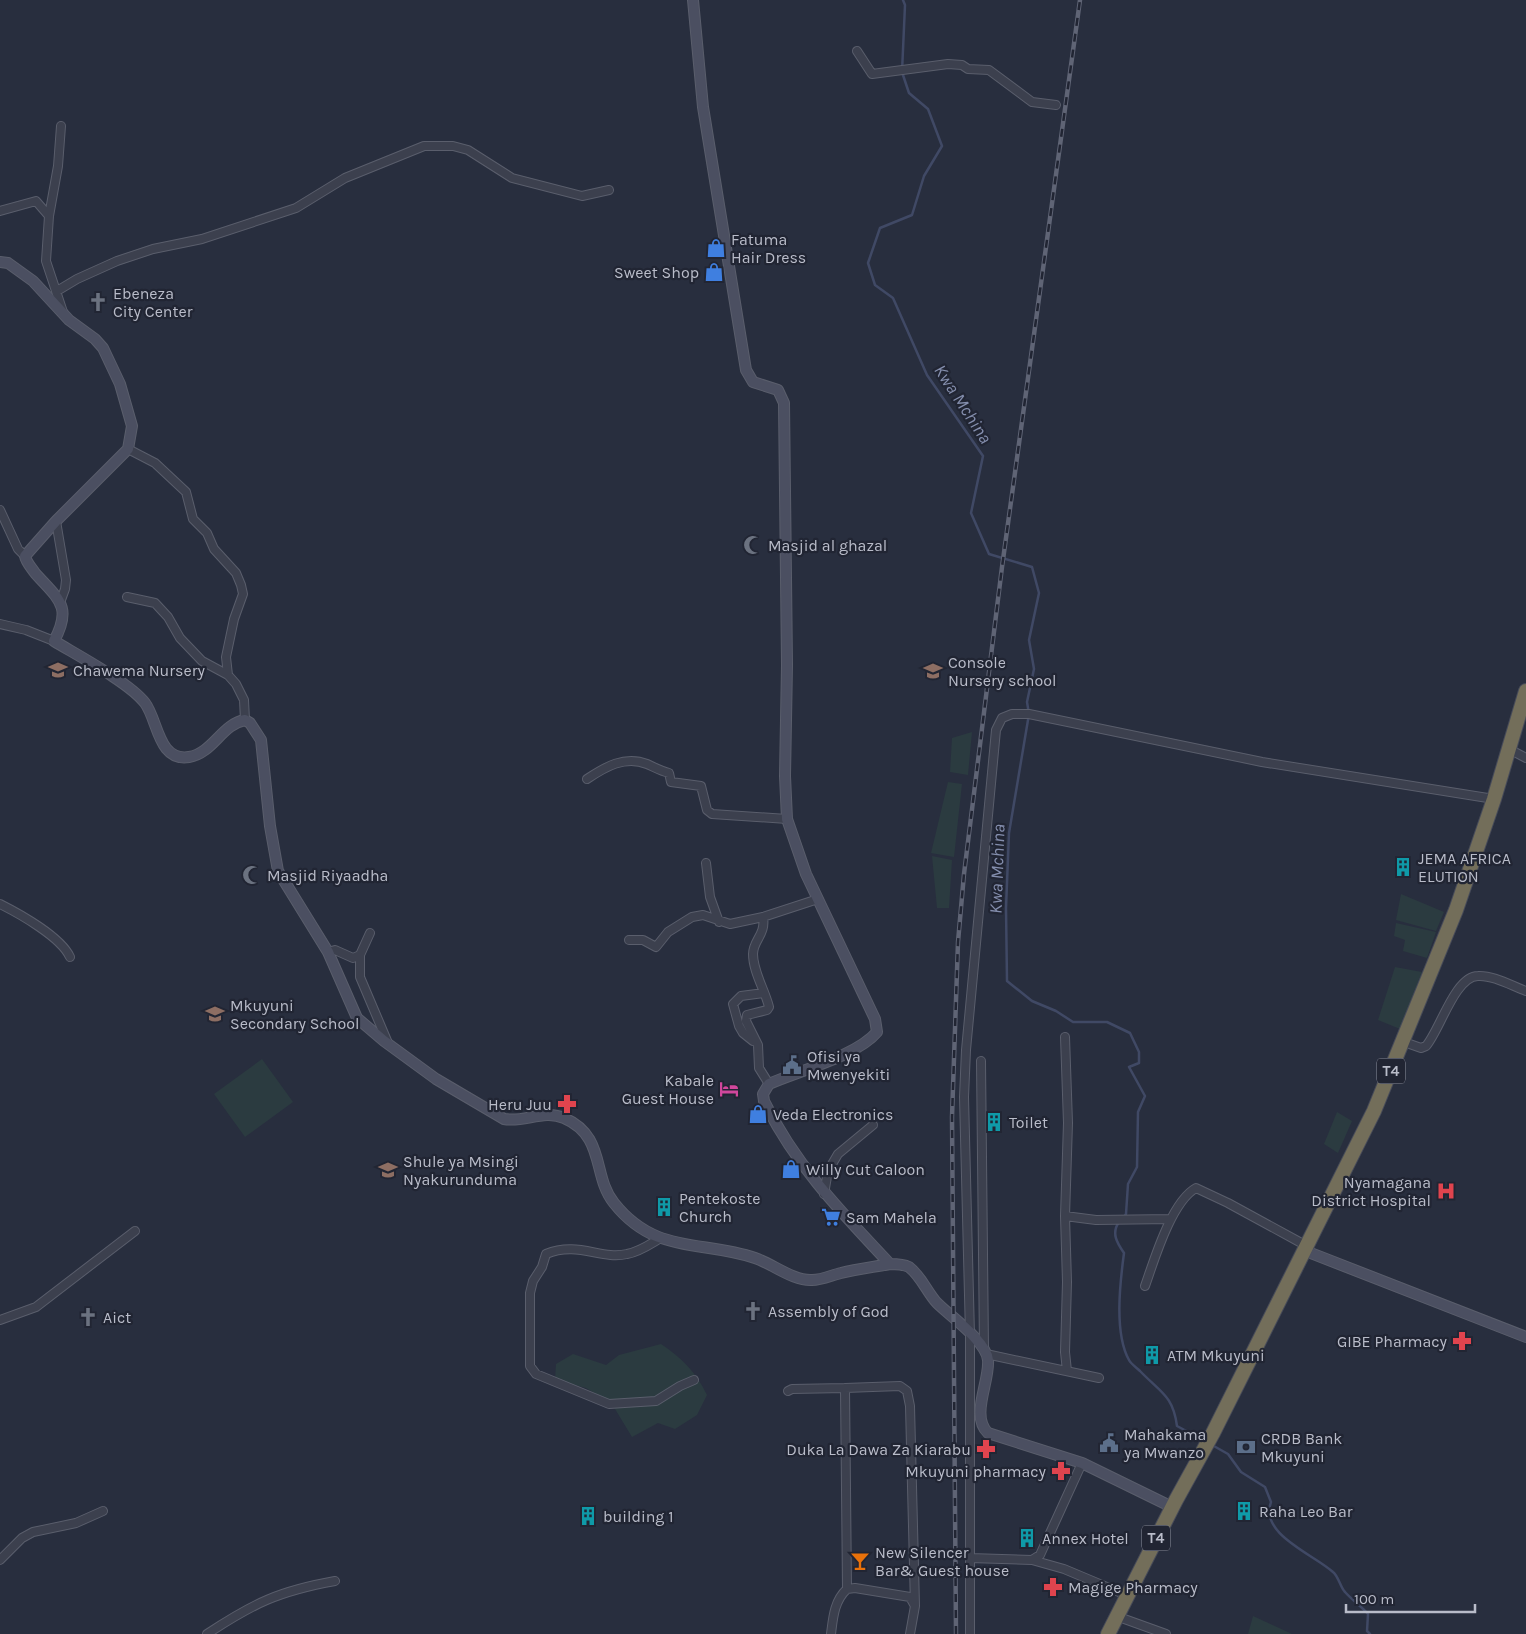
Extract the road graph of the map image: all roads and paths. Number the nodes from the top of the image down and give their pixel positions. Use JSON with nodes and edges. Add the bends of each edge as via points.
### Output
{"nodes":[{"id":1,"x":693,"y":0,"type":"edge"},
{"id":2,"x":857,"y":51,"type":"dead end"},
{"id":3,"x":1056,"y":105,"type":"dead end"},
{"id":4,"x":61,"y":126,"type":"dead end"},
{"id":5,"x":609,"y":190,"type":"dead end"},
{"id":6,"x":0,"y":211,"type":"edge"},
{"id":7,"x":49,"y":216,"type":"junction"},
{"id":8,"x":0,"y":262,"type":"edge"},
{"id":9,"x":57,"y":291,"type":"junction"},
{"id":10,"x":63,"y":312,"type":"junction"},
{"id":11,"x":128,"y":449,"type":"junction"},
{"id":12,"x":0,"y":510,"type":"edge"},
{"id":13,"x":56,"y":521,"type":"junction"},
{"id":14,"x":25,"y":556,"type":"junction"},
{"id":15,"x":126,"y":597,"type":"dead end"},
{"id":16,"x":61,"y":600,"type":"junction"},
{"id":17,"x":0,"y":624,"type":"edge"},
{"id":18,"x":54,"y":641,"type":"junction"},
{"id":19,"x":228,"y":675,"type":"junction"},
{"id":20,"x":1526,"y":691,"type":"edge"},
{"id":21,"x":245,"y":720,"type":"junction"},
{"id":22,"x":1509,"y":749,"type":"junction"},
{"id":23,"x":1526,"y":758,"type":"edge"},
{"id":24,"x":587,"y":779,"type":"dead end"},
{"id":25,"x":1494,"y":799,"type":"junction"},
{"id":26,"x":787,"y":819,"type":"junction"},
{"id":27,"x":706,"y":863,"type":"dead end"},
{"id":28,"x":818,"y":899,"type":"junction"},
{"id":29,"x":0,"y":904,"type":"edge"},
{"id":30,"x":763,"y":917,"type":"junction"},
{"id":31,"x":719,"y":922,"type":"junction"},
{"id":32,"x":370,"y":933,"type":"dead end"},
{"id":33,"x":629,"y":940,"type":"dead end"},
{"id":34,"x":328,"y":952,"type":"junction"},
{"id":35,"x":360,"y":955,"type":"junction"},
{"id":36,"x":70,"y":957,"type":"dead end"},
{"id":37,"x":1526,"y":991,"type":"edge"},
{"id":38,"x":764,"y":993,"type":"junction"},
{"id":39,"x":1065,"y":1037,"type":"dead end"},
{"id":40,"x":1404,"y":1042,"type":"junction"},
{"id":41,"x":389,"y":1045,"type":"junction"},
{"id":42,"x":758,"y":1049,"type":"junction"},
{"id":43,"x":981,"y":1061,"type":"dead end"},
{"id":44,"x":769,"y":1084,"type":"junction"},
{"id":45,"x":873,"y":1125,"type":"dead end"},
{"id":46,"x":824,"y":1194,"type":"junction"},
{"id":47,"x":1065,"y":1216,"type":"junction"},
{"id":48,"x":1171,"y":1219,"type":"junction"},
{"id":49,"x":134,"y":1231,"type":"dead end"},
{"id":50,"x":659,"y":1239,"type":"junction"},
{"id":51,"x":1304,"y":1248,"type":"junction"},
{"id":52,"x":890,"y":1264,"type":"junction"},
{"id":53,"x":1145,"y":1286,"type":"dead end"},
{"id":54,"x":0,"y":1320,"type":"edge"},
{"id":55,"x":970,"y":1335,"type":"junction"},
{"id":56,"x":1526,"y":1338,"type":"edge"},
{"id":57,"x":985,"y":1352,"type":"junction"},
{"id":58,"x":1067,"y":1371,"type":"junction"},
{"id":59,"x":1099,"y":1378,"type":"dead end"},
{"id":60,"x":694,"y":1380,"type":"dead end"},
{"id":61,"x":845,"y":1388,"type":"junction"},
{"id":62,"x":788,"y":1391,"type":"dead end"},
{"id":63,"x":1082,"y":1463,"type":"junction"},
{"id":64,"x":1172,"y":1507,"type":"junction"},
{"id":65,"x":103,"y":1511,"type":"dead end"},
{"id":66,"x":970,"y":1558,"type":"junction"},
{"id":67,"x":0,"y":1560,"type":"edge"},
{"id":68,"x":1032,"y":1560,"type":"junction"},
{"id":69,"x":335,"y":1581,"type":"dead end"},
{"id":70,"x":847,"y":1589,"type":"junction"},
{"id":71,"x":1126,"y":1595,"type":"junction"},
{"id":72,"x":914,"y":1606,"type":"junction"},
{"id":73,"x":1116,"y":1616,"type":"junction"},
{"id":74,"x":207,"y":1634,"type":"edge"},
{"id":75,"x":831,"y":1634,"type":"edge"},
{"id":76,"x":910,"y":1634,"type":"edge"},
{"id":77,"x":970,"y":1634,"type":"edge"},
{"id":78,"x":1108,"y":1634,"type":"edge"},
{"id":79,"x":1166,"y":1634,"type":"edge"}],
"edges":[{"from":1,"to":26,"type":"street","via":[[703,107],[746,370],[753,382],[778,390],[784,403],[787,665],[784,776]]},
{"from":2,"to":3,"type":"street","via":[[872,74],[948,64],[968,70],[989,70],[1032,102]]},
{"from":4,"to":7,"type":"street"},
{"from":5,"to":9,"type":"street","via":[[582,196],[512,178],[468,150],[453,146],[424,146],[345,178],[296,208],[202,239],[153,249],[117,261]]},
{"from":6,"to":7,"type":"street","via":[[36,201]]},
{"from":7,"to":9,"type":"street","via":[[46,261]]},
{"from":8,"to":10,"type":"street","via":[[8,263],[26,275]]},
{"from":9,"to":10,"type":"street"},
{"from":10,"to":11,"type":"street","via":[[75,326],[95,339],[107,355],[128,407],[132,435]]},
{"from":11,"to":13,"type":"street"},
{"from":11,"to":19,"type":"street","via":[[155,462],[186,492],[193,519],[236,573],[243,594],[226,657]]},
{"from":12,"to":14,"type":"street","via":[[18,549]]},
{"from":13,"to":14,"type":"street"},
{"from":13,"to":16,"type":"street","via":[[66,580]]},
{"from":14,"to":16,"type":"street","via":[[31,568]]},
{"from":15,"to":19,"type":"street","via":[[155,603],[180,638],[202,661]]},
{"from":16,"to":18,"type":"street","via":[[64,612],[62,625]]},
{"from":17,"to":18,"type":"street"},
{"from":18,"to":21,"type":"street","via":[[137,694],[171,754],[180,757],[197,754]]},
{"from":19,"to":21,"type":"street","via":[[244,700]]},
{"from":20,"to":22,"type":"highway","number":"T4"},
{"from":21,"to":34,"type":"street","via":[[261,740],[278,871]]},
{"from":22,"to":23,"type":"street"},
{"from":22,"to":25,"type":"highway","number":"T4"},
{"from":24,"to":26,"type":"street","via":[[612,765],[638,761],[668,773],[671,782],[701,786],[707,810],[712,814]]},
{"from":25,"to":40,"type":"highway","number":"T4","via":[[1456,910]]},
{"from":25,"to":55,"type":"street","via":[[1262,762],[1029,714],[1002,718],[996,730],[964,1097]]},
{"from":26,"to":28,"type":"street"},
{"from":27,"to":31,"type":"street","via":[[710,897]]},
{"from":28,"to":30,"type":"street"},
{"from":28,"to":44,"type":"street","via":[[875,1019],[877,1032],[872,1039],[840,1055]]},
{"from":29,"to":36,"type":"street","via":[[19,913],[65,946]]},
{"from":30,"to":31,"type":"street","via":[[730,924]]},
{"from":30,"to":38,"type":"street","via":[[762,934],[753,952]]},
{"from":31,"to":33,"type":"street","via":[[703,915],[692,917],[668,932],[656,947],[643,940]]},
{"from":32,"to":35,"type":"street"},
{"from":34,"to":35,"type":"street","via":[[335,950],[353,958]]},
{"from":34,"to":41,"type":"street","via":[[357,1018]]},
{"from":35,"to":41,"type":"street","via":[[359,969],[364,990]]},
{"from":37,"to":40,"type":"street","via":[[1476,975],[1470,977],[1460,986],[1426,1046],[1420,1048]]},
{"from":38,"to":42,"type":"street","via":[[769,1006],[767,1010],[749,1014],[746,1018]]},
{"from":38,"to":42,"type":"street","via":[[741,996],[733,1004],[739,1026]]},
{"from":39,"to":47,"type":"street","via":[[1068,1123]]},
{"from":40,"to":51,"type":"highway","number":"T4","via":[[1374,1111]]},
{"from":41,"to":50,"type":"street","via":[[436,1079],[504,1119],[550,1115],[565,1118],[592,1144],[613,1203]]},
{"from":42,"to":44,"type":"street","via":[[759,1068]]},
{"from":43,"to":57,"type":"street"},
{"from":44,"to":46,"type":"street","via":[[763,1094],[768,1109],[790,1149]]},
{"from":45,"to":46,"type":"street","via":[[838,1154],[828,1171]]},
{"from":46,"to":52,"type":"street"},
{"from":47,"to":48,"type":"street","via":[[1096,1220]]},
{"from":47,"to":58,"type":"street"},
{"from":48,"to":51,"type":"street","via":[[1196,1188],[1236,1207]]},
{"from":48,"to":53,"type":"street"},
{"from":49,"to":54,"type":"street","via":[[36,1307]]},
{"from":50,"to":52,"type":"street","via":[[748,1256],[811,1280]]},
{"from":50,"to":60,"type":"street","via":[[629,1254],[573,1248],[546,1254],[530,1293],[530,1366],[536,1374],[609,1404],[656,1401]]},
{"from":51,"to":56,"type":"street"},
{"from":51,"to":64,"type":"highway","number":"T4","via":[[1210,1439]]},
{"from":52,"to":55,"type":"street","via":[[905,1265],[915,1273],[937,1302]]},
{"from":55,"to":57,"type":"street"},
{"from":55,"to":66,"type":"street"},
{"from":57,"to":58,"type":"street"},
{"from":57,"to":63,"type":"street","via":[[988,1361],[981,1415],[988,1433]]},
{"from":58,"to":59,"type":"street"},
{"from":61,"to":62,"type":"street"},
{"from":61,"to":70,"type":"street"},
{"from":61,"to":72,"type":"street","via":[[900,1386],[907,1392],[910,1406]]},
{"from":63,"to":64,"type":"street"},
{"from":63,"to":68,"type":"street","via":[[1042,1551]]},
{"from":64,"to":71,"type":"highway","number":"T4"},
{"from":65,"to":67,"type":"street","via":[[76,1524],[33,1532],[22,1538]]},
{"from":66,"to":68,"type":"street"},
{"from":66,"to":77,"type":"street"},
{"from":68,"to":71,"type":"street","via":[[1064,1569]]},
{"from":69,"to":74,"type":"street","via":[[262,1600]]},
{"from":70,"to":72,"type":"street","via":[[910,1597]]},
{"from":70,"to":75,"type":"street","via":[[836,1606]]},
{"from":71,"to":73,"type":"highway","number":"T4"},
{"from":72,"to":76,"type":"street"},
{"from":73,"to":78,"type":"highway","number":"T4"},
{"from":73,"to":79,"type":"street"}]}
